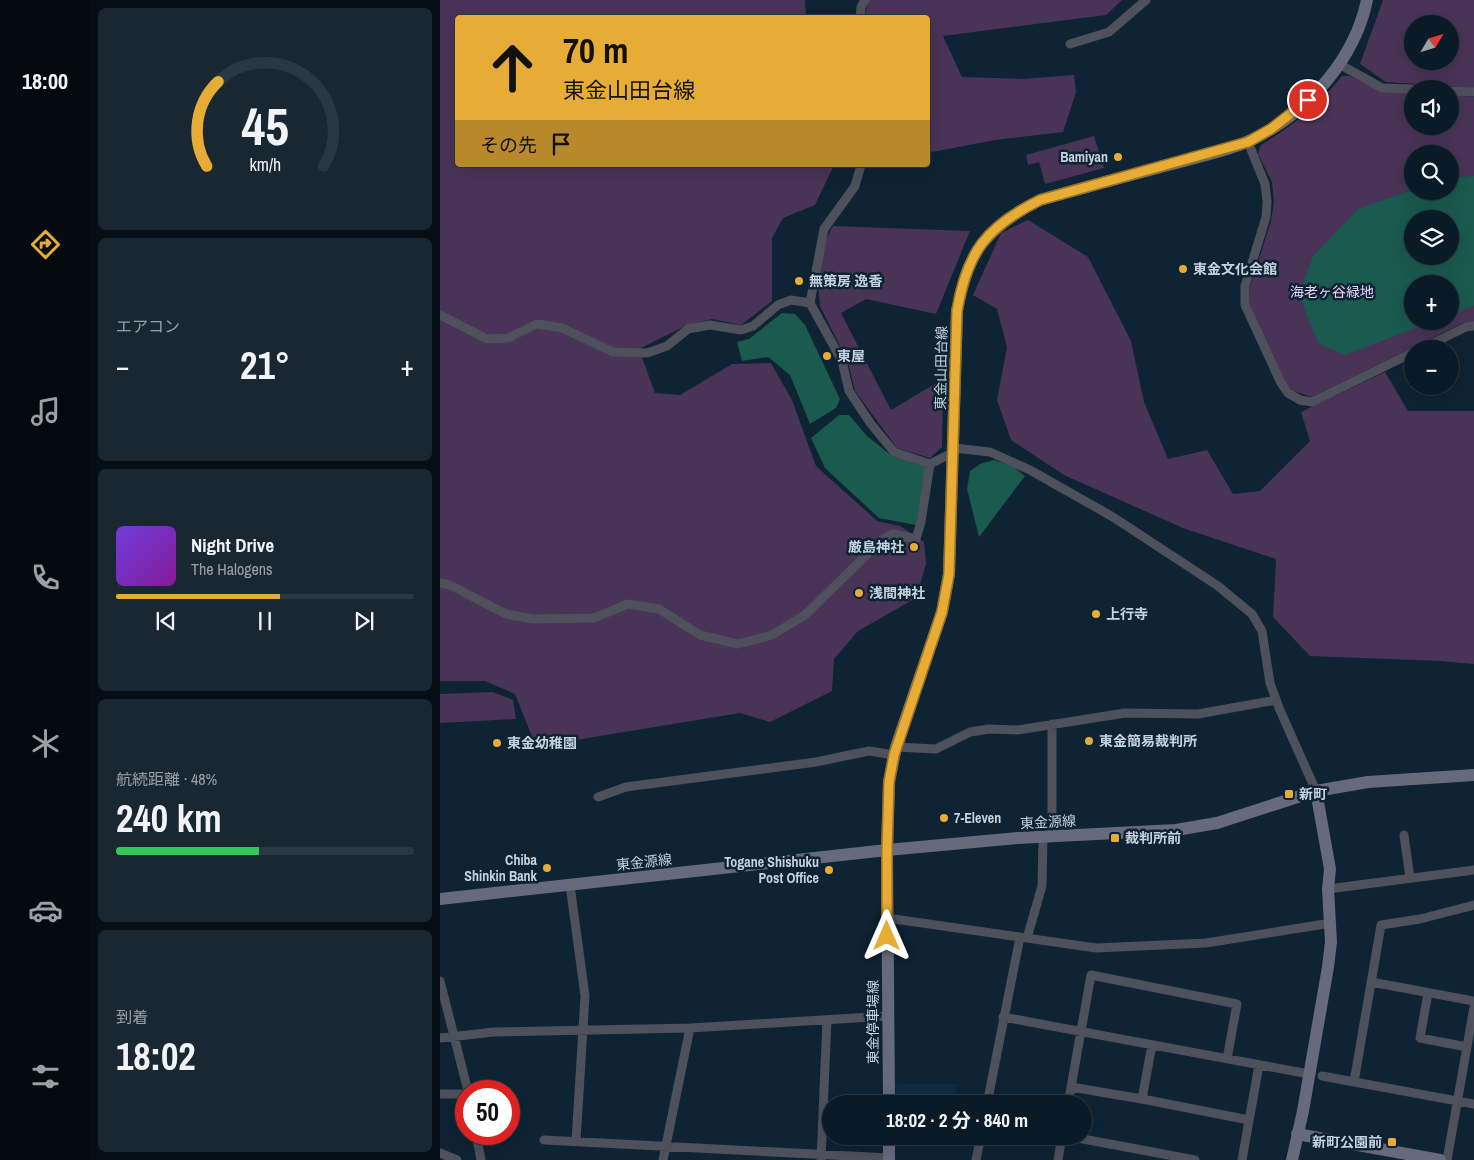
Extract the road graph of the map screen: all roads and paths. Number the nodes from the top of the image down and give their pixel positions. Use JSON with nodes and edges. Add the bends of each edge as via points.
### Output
{"nodes":[{"id":1,"x":865,"y":0,"type":"edge"},
{"id":2,"x":1146,"y":0,"type":"edge"},
{"id":3,"x":1367,"y":0,"type":"edge"},
{"id":4,"x":860,"y":15,"type":"edge"},
{"id":5,"x":1070,"y":44,"type":"dead end"},
{"id":6,"x":1339,"y":64,"type":"junction"},
{"id":7,"x":1404,"y":89,"type":"edge"},
{"id":8,"x":1459,"y":91,"type":"edge"},
{"id":9,"x":1474,"y":92,"type":"edge"},
{"id":10,"x":1248,"y":142,"type":"junction"},
{"id":11,"x":861,"y":167,"type":"edge"},
{"id":12,"x":810,"y":303,"type":"junction"},
{"id":13,"x":440,"y":315,"type":"edge"},
{"id":14,"x":1474,"y":326,"type":"edge"},
{"id":15,"x":1438,"y":340,"type":"edge"},
{"id":16,"x":1404,"y":357,"type":"edge"},
{"id":17,"x":954,"y":450,"type":"junction"},
{"id":18,"x":930,"y":464,"type":"junction"},
{"id":19,"x":440,"y":583,"type":"edge"},
{"id":20,"x":1276,"y":700,"type":"junction"},
{"id":21,"x":1052,"y":724,"type":"junction"},
{"id":22,"x":895,"y":751,"type":"junction"},
{"id":23,"x":1474,"y":775,"type":"edge"},
{"id":24,"x":1316,"y":791,"type":"junction"},
{"id":25,"x":598,"y":797,"type":"dead end"},
{"id":26,"x":1404,"y":835,"type":"dead end"},
{"id":27,"x":1048,"y":836,"type":"junction"},
{"id":28,"x":887,"y":850,"type":"junction"},
{"id":29,"x":1474,"y":870,"type":"edge"},
{"id":30,"x":1410,"y":878,"type":"junction"},
{"id":31,"x":570,"y":885,"type":"junction"},
{"id":32,"x":1328,"y":889,"type":"junction"},
{"id":33,"x":440,"y":899,"type":"edge"},
{"id":34,"x":1474,"y":905,"type":"edge"},
{"id":35,"x":887,"y":918,"type":"junction"},
{"id":36,"x":1331,"y":923,"type":"junction"},
{"id":37,"x":1023,"y":938,"type":"junction"},
{"id":38,"x":440,"y":981,"type":"edge"},
{"id":39,"x":1371,"y":982,"type":"junction"},
{"id":40,"x":1428,"y":992,"type":"junction"},
{"id":41,"x":1474,"y":1001,"type":"edge"},
{"id":42,"x":1474,"y":1008,"type":"edge"},
{"id":43,"x":888,"y":1016,"type":"junction"},
{"id":44,"x":1002,"y":1017,"type":"junction"},
{"id":45,"x":827,"y":1020,"type":"junction"},
{"id":46,"x":690,"y":1028,"type":"junction"},
{"id":47,"x":584,"y":1030,"type":"junction"},
{"id":48,"x":1081,"y":1032,"type":"junction"},
{"id":49,"x":456,"y":1036,"type":"junction"},
{"id":50,"x":440,"y":1038,"type":"edge"},
{"id":51,"x":1152,"y":1045,"type":"junction"},
{"id":52,"x":1467,"y":1047,"type":"junction"},
{"id":53,"x":1227,"y":1059,"type":"junction"},
{"id":54,"x":1259,"y":1065,"type":"junction"},
{"id":55,"x":1315,"y":1075,"type":"junction"},
{"id":56,"x":464,"y":1080,"type":"edge"},
{"id":57,"x":1354,"y":1082,"type":"junction"},
{"id":58,"x":1071,"y":1086,"type":"junction"},
{"id":59,"x":455,"y":1093,"type":"edge"},
{"id":60,"x":440,"y":1094,"type":"edge"},
{"id":61,"x":889,"y":1095,"type":"edge"},
{"id":62,"x":989,"y":1095,"type":"edge"},
{"id":63,"x":1070,"y":1095,"type":"edge"},
{"id":64,"x":1142,"y":1099,"type":"junction"},
{"id":65,"x":1457,"y":1101,"type":"junction"},
{"id":66,"x":1474,"y":1104,"type":"edge"},
{"id":67,"x":1249,"y":1120,"type":"junction"},
{"id":68,"x":1297,"y":1134,"type":"junction"},
{"id":69,"x":544,"y":1140,"type":"dead end"},
{"id":70,"x":576,"y":1141,"type":"junction"},
{"id":71,"x":1092,"y":1141,"type":"edge"},
{"id":72,"x":478,"y":1145,"type":"edge"},
{"id":73,"x":889,"y":1145,"type":"edge"},
{"id":74,"x":979,"y":1145,"type":"edge"},
{"id":75,"x":1060,"y":1145,"type":"edge"},
{"id":76,"x":666,"y":1147,"type":"junction"},
{"id":77,"x":440,"y":1153,"type":"edge"},
{"id":78,"x":821,"y":1157,"type":"edge"},
{"id":79,"x":889,"y":1159,"type":"edge"},
{"id":80,"x":458,"y":1160,"type":"edge"},
{"id":81,"x":481,"y":1160,"type":"edge"},
{"id":82,"x":663,"y":1160,"type":"edge"},
{"id":83,"x":976,"y":1160,"type":"edge"},
{"id":84,"x":1058,"y":1160,"type":"edge"},
{"id":85,"x":1195,"y":1160,"type":"edge"},
{"id":86,"x":1242,"y":1160,"type":"edge"},
{"id":87,"x":1292,"y":1160,"type":"edge"},
{"id":88,"x":1440,"y":1160,"type":"edge"},
{"id":89,"x":1447,"y":1160,"type":"edge"}],
"edges":[{"from":1,"to":4,"type":"street"},
{"from":2,"to":5,"type":"street","via":[[1109,32]]},
{"from":3,"to":6,"type":"main road","name":"東金山田台線","via":[[1353,40]]},
{"from":6,"to":7,"type":"street","via":[[1382,88]]},
{"from":6,"to":10,"type":"main road","name":"東金山田台線","via":[[1321,88],[1295,112]]},
{"from":8,"to":9,"type":"street"},
{"from":10,"to":16,"type":"street","via":[[1265,184],[1267,202],[1266,217],[1245,286],[1245,305],[1270,362],[1288,393],[1312,402]]},
{"from":10,"to":17,"type":"main road","name":"東金山田台線","via":[[1040,200],[1018,211],[990,233],[975,252],[961,288],[957,311]]},
{"from":11,"to":12,"type":"street","via":[[855,186],[824,230]]},
{"from":12,"to":13,"type":"street","via":[[791,300],[778,305],[753,326],[741,330],[710,325],[688,329],[667,346],[647,353],[613,352],[562,328],[537,324],[508,338],[487,339]]},
{"from":12,"to":18,"type":"street","via":[[842,361],[850,391],[871,424],[894,452]]},
{"from":14,"to":15,"type":"street","via":[[1466,326]]},
{"from":17,"to":18,"type":"street"},
{"from":17,"to":20,"type":"street","via":[[990,452],[1012,460],[1113,517],[1218,586],[1252,614],[1262,631]]},
{"from":17,"to":22,"type":"main road","name":"東金山田台線","via":[[949,574],[942,612]]},
{"from":18,"to":19,"type":"street","via":[[916,539],[893,534],[883,539],[805,615],[772,635],[738,644],[700,635],[659,609],[628,604],[594,618],[533,619],[506,614]]},
{"from":20,"to":21,"type":"street","via":[[1198,714],[1126,713]]},
{"from":20,"to":24,"type":"street"},
{"from":21,"to":22,"type":"street","via":[[1018,730],[989,728],[970,732],[936,749]]},
{"from":21,"to":27,"type":"street"},
{"from":22,"to":25,"type":"street","via":[[869,751],[816,762],[626,787]]},
{"from":22,"to":28,"type":"main road","name":"東金山田台線","via":[[889,782]]},
{"from":23,"to":24,"type":"main road","name":"東金源線","via":[[1368,782]]},
{"from":24,"to":27,"type":"main road","name":"東金源線","via":[[1191,828]]},
{"from":24,"to":32,"type":"main road","via":[[1330,869]]},
{"from":26,"to":30,"type":"street"},
{"from":27,"to":28,"type":"main road","name":"東金源線"},
{"from":27,"to":37,"type":"street","via":[[1042,886]]},
{"from":28,"to":31,"type":"main road","name":"東金源線"},
{"from":28,"to":35,"type":"main road","name":"東金停車場線"},
{"from":29,"to":30,"type":"street"},
{"from":30,"to":32,"type":"street"},
{"from":31,"to":33,"type":"main road","name":"東金源線"},
{"from":31,"to":47,"type":"street","via":[[585,996]]},
{"from":32,"to":36,"type":"main road"},
{"from":34,"to":39,"type":"street","via":[[1381,925]]},
{"from":35,"to":37,"type":"street"},
{"from":35,"to":43,"type":"main road","name":"東金停車場線"},
{"from":36,"to":37,"type":"street","via":[[1173,946],[1096,948]]},
{"from":36,"to":55,"type":"main road"},
{"from":37,"to":44,"type":"street"},
{"from":38,"to":49,"type":"street"},
{"from":39,"to":40,"type":"street"},
{"from":39,"to":57,"type":"street"},
{"from":40,"to":41,"type":"street"},
{"from":40,"to":52,"type":"street","via":[[1420,1038]]},
{"from":42,"to":52,"type":"street"},
{"from":43,"to":45,"type":"street"},
{"from":43,"to":61,"type":"main road","name":"東金停車場線"},
{"from":44,"to":48,"type":"street"},
{"from":44,"to":62,"type":"street"},
{"from":45,"to":46,"type":"street"},
{"from":45,"to":78,"type":"street"},
{"from":46,"to":47,"type":"street"},
{"from":46,"to":76,"type":"street"},
{"from":47,"to":49,"type":"street"},
{"from":47,"to":70,"type":"street"},
{"from":48,"to":51,"type":"street"},
{"from":48,"to":53,"type":"street","via":[[1091,975],[1237,1004]]},
{"from":48,"to":58,"type":"street"},
{"from":49,"to":50,"type":"street"},
{"from":49,"to":56,"type":"street"},
{"from":51,"to":53,"type":"street"},
{"from":51,"to":64,"type":"street"},
{"from":52,"to":65,"type":"street"},
{"from":53,"to":54,"type":"street"},
{"from":54,"to":55,"type":"street"},
{"from":54,"to":67,"type":"street"},
{"from":55,"to":57,"type":"street"},
{"from":55,"to":68,"type":"main road"},
{"from":57,"to":65,"type":"street"},
{"from":58,"to":63,"type":"street"},
{"from":58,"to":64,"type":"street"},
{"from":59,"to":60,"type":"street"},
{"from":64,"to":67,"type":"street"},
{"from":65,"to":66,"type":"street"},
{"from":65,"to":89,"type":"street"},
{"from":67,"to":86,"type":"street"},
{"from":68,"to":87,"type":"main road"},
{"from":68,"to":88,"type":"main road"},
{"from":69,"to":70,"type":"street"},
{"from":70,"to":76,"type":"street"},
{"from":71,"to":85,"type":"street"},
{"from":72,"to":81,"type":"street"},
{"from":73,"to":79,"type":"main road"},
{"from":74,"to":83,"type":"street"},
{"from":75,"to":84,"type":"street"},
{"from":76,"to":78,"type":"street"},
{"from":76,"to":82,"type":"street"},
{"from":77,"to":80,"type":"street"},
{"from":78,"to":79,"type":"street"}]}
